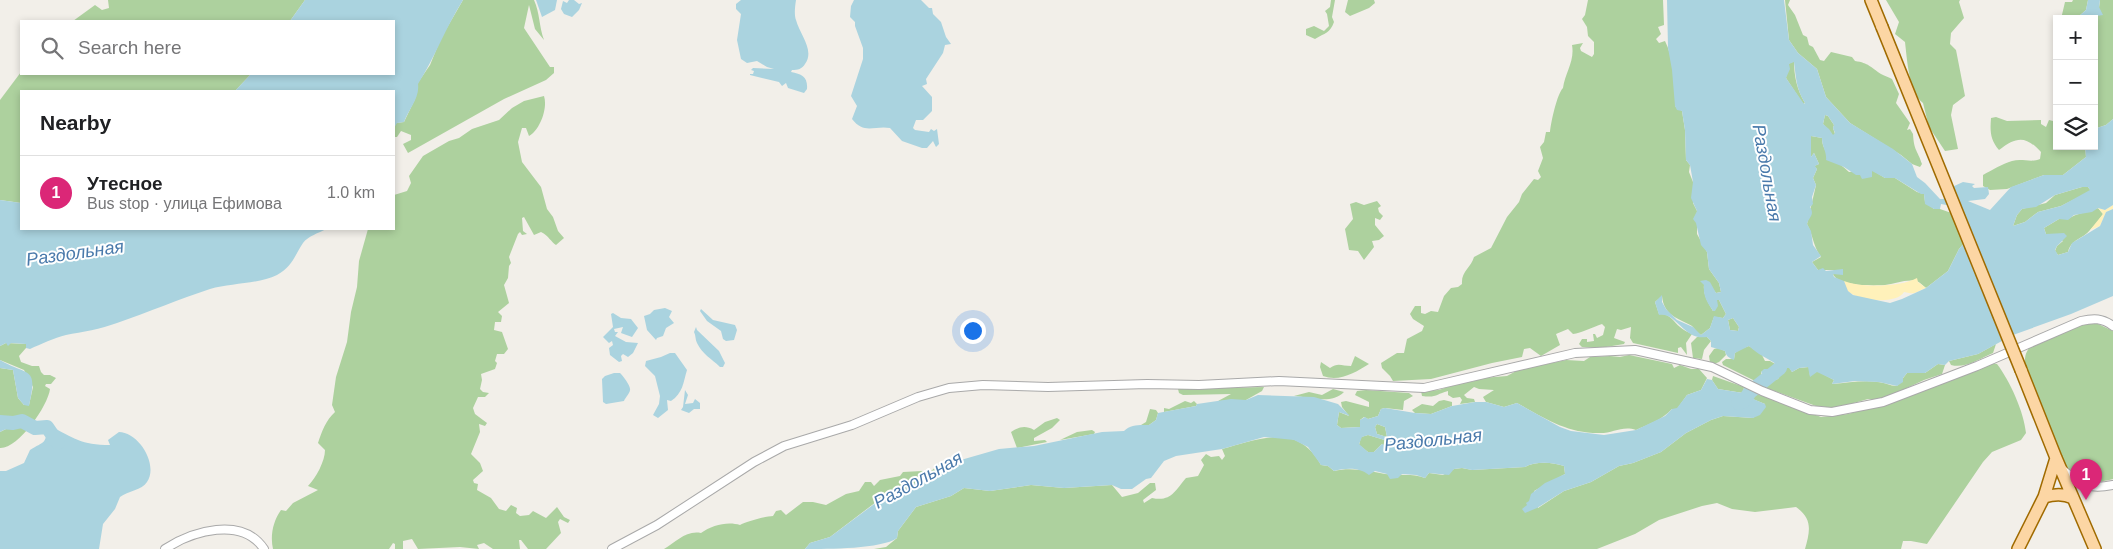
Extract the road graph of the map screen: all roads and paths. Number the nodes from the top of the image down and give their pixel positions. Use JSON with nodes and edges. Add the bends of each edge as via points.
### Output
{"nodes":[{"id":1,"x":1871,"y":0,"type":"edge"},
{"id":2,"x":2113,"y":326,"type":"edge"},
{"id":3,"x":2057,"y":462,"type":"junction"},
{"id":4,"x":2113,"y":485,"type":"edge"},
{"id":5,"x":2044,"y":497,"type":"junction"},
{"id":6,"x":2073,"y":498,"type":"junction"},
{"id":7,"x":165,"y":549,"type":"edge"},
{"id":8,"x":264,"y":549,"type":"edge"},
{"id":9,"x":612,"y":549,"type":"edge"},
{"id":10,"x":2018,"y":549,"type":"edge"},
{"id":11,"x":2095,"y":549,"type":"edge"}],
"edges":[{"from":1,"to":3,"type":"main road","bridge":true},
{"from":2,"to":9,"type":"street","via":[[2094,318],[2081,321],[1883,402],[1832,412],[1810,410],[1712,367],[1635,350],[1570,354],[1424,388],[1279,381],[950,388],[778,449]]},
{"from":3,"to":4,"type":"street","via":[[2082,484]]},
{"from":3,"to":5,"type":"main road"},
{"from":3,"to":6,"type":"main road"},
{"from":5,"to":6,"type":"main road","via":[[2054,494]]},
{"from":5,"to":10,"type":"main road"},
{"from":6,"to":11,"type":"main road"},
{"from":7,"to":8,"type":"street","via":[[185,538],[220,530],[246,533]]}]}
